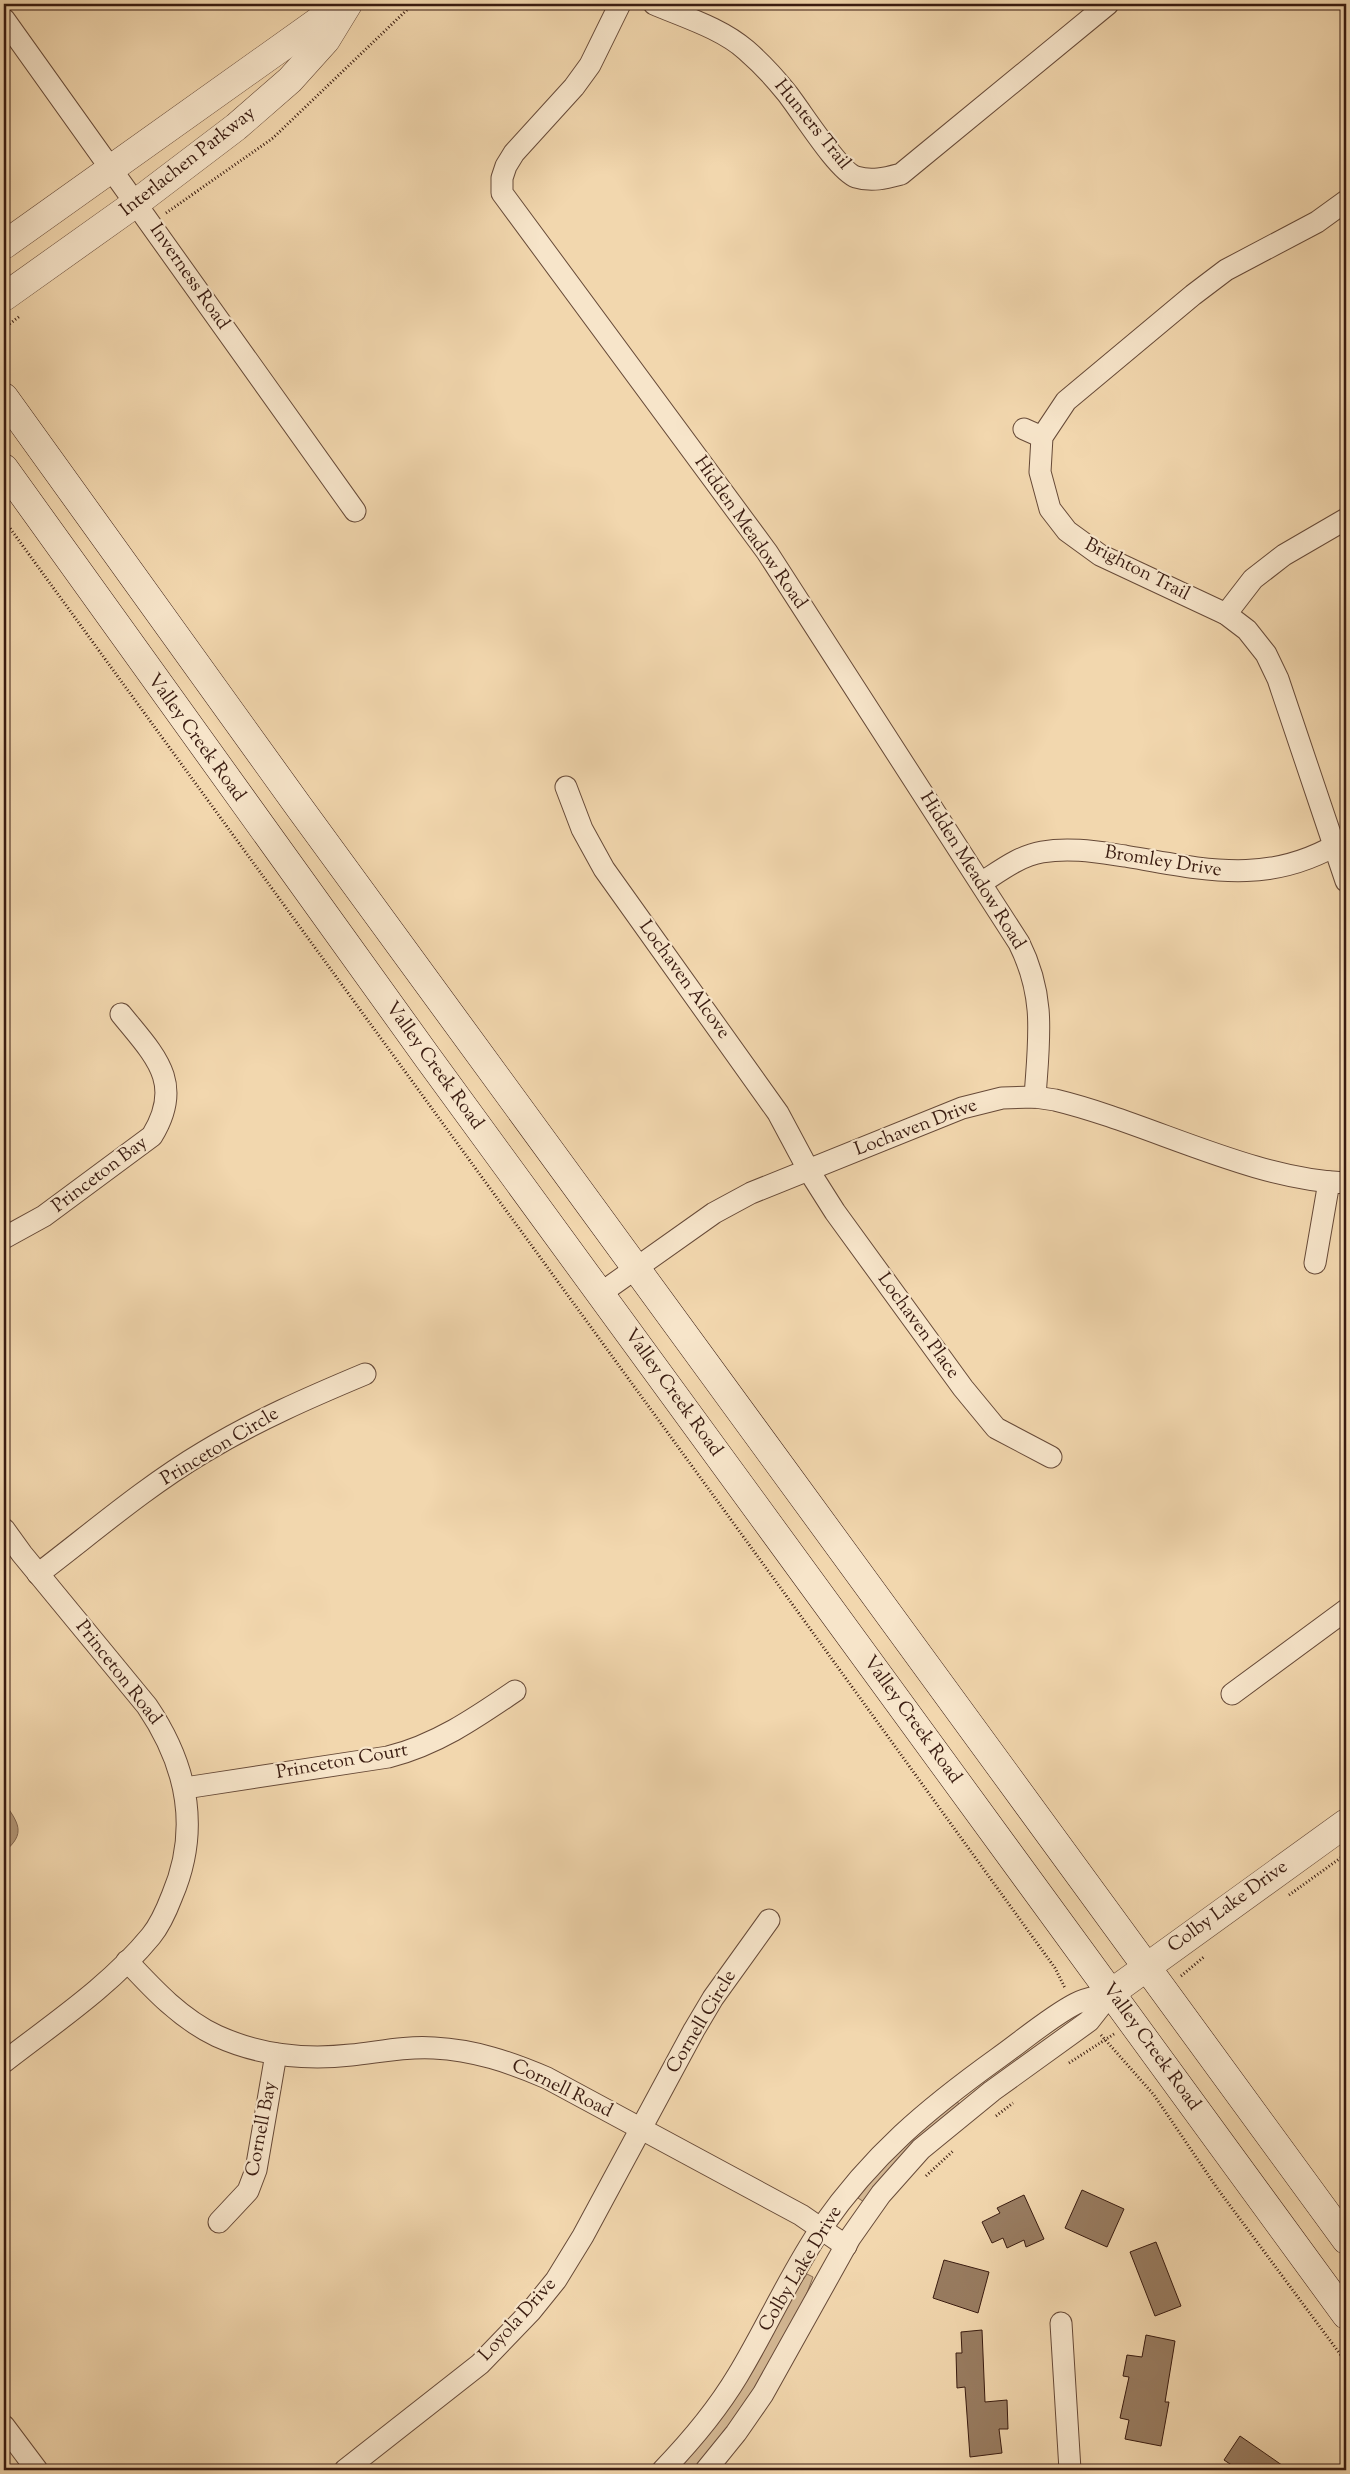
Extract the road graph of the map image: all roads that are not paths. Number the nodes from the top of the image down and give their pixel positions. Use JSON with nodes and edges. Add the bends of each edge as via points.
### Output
{"nodes":[{"id":1,"x":342,"y":4,"type":"edge"},
{"id":2,"x":348,"y":4,"type":"edge"},
{"id":3,"x":620,"y":4,"type":"edge"},
{"id":4,"x":654,"y":4,"type":"edge"},
{"id":5,"x":1108,"y":4,"type":"edge"},
{"id":6,"x":4,"y":19,"type":"edge"},
{"id":7,"x":111,"y":168,"type":"junction"},
{"id":8,"x":1346,"y":201,"type":"edge"},
{"id":9,"x":136,"y":203,"type":"junction"},
{"id":10,"x":4,"y":245,"type":"edge"},
{"id":11,"x":4,"y":296,"type":"edge"},
{"id":12,"x":4,"y":397,"type":"edge"},
{"id":13,"x":4,"y":468,"type":"edge"},
{"id":14,"x":355,"y":511,"type":"dead end"},
{"id":15,"x":1346,"y":519,"type":"edge"},
{"id":16,"x":1226,"y":614,"type":"junction"},
{"id":17,"x":566,"y":787,"type":"dead end"},
{"id":18,"x":1340,"y":842,"type":"edge"},
{"id":19,"x":1346,"y":880,"type":"edge"},
{"id":20,"x":981,"y":883,"type":"junction"},
{"id":21,"x":121,"y":1014,"type":"dead end"},
{"id":22,"x":1035,"y":1097,"type":"junction"},
{"id":23,"x":809,"y":1170,"type":"junction"},
{"id":24,"x":1337,"y":1182,"type":"edge"},
{"id":25,"x":4,"y":1238,"type":"edge"},
{"id":26,"x":1315,"y":1263,"type":"dead end"},
{"id":27,"x":635,"y":1268,"type":"junction"},
{"id":28,"x":600,"y":1293,"type":"junction"},
{"id":29,"x":365,"y":1374,"type":"dead end"},
{"id":30,"x":1051,"y":1457,"type":"dead end"},
{"id":31,"x":4,"y":1529,"type":"edge"},
{"id":32,"x":38,"y":1574,"type":"junction"},
{"id":33,"x":1346,"y":1610,"type":"edge"},
{"id":34,"x":515,"y":1691,"type":"dead end"},
{"id":35,"x":1232,"y":1694,"type":"dead end"},
{"id":36,"x":185,"y":1788,"type":"junction"},
{"id":37,"x":1346,"y":1823,"type":"edge"},
{"id":38,"x":769,"y":1920,"type":"dead end"},
{"id":39,"x":127,"y":1961,"type":"junction"},
{"id":40,"x":1146,"y":1966,"type":"junction"},
{"id":41,"x":1111,"y":1993,"type":"junction"},
{"id":42,"x":276,"y":2054,"type":"junction"},
{"id":43,"x":4,"y":2062,"type":"edge"},
{"id":44,"x":642,"y":2128,"type":"junction"},
{"id":45,"x":219,"y":2222,"type":"dead end"},
{"id":46,"x":821,"y":2229,"type":"junction"},
{"id":47,"x":1346,"y":2240,"type":"edge"},
{"id":48,"x":846,"y":2246,"type":"junction"},
{"id":49,"x":1346,"y":2315,"type":"edge"},
{"id":50,"x":1061,"y":2323,"type":"dead end"},
{"id":51,"x":4,"y":2426,"type":"edge"},
{"id":52,"x":37,"y":2470,"type":"edge"},
{"id":53,"x":345,"y":2470,"type":"edge"},
{"id":54,"x":663,"y":2470,"type":"edge"},
{"id":55,"x":706,"y":2470,"type":"edge"},
{"id":56,"x":1070,"y":2470,"type":"edge"}],
"edges":[{"from":1,"to":7,"type":"main road","name":"Interlachen Parkway"},
{"from":2,"to":9,"type":"main road","name":"Interlachen Parkway","via":[[326,40],[290,80],[236,127]]},
{"from":3,"to":20,"type":"street","name":"Hidden Meadow Road","via":[[590,65],[510,159],[502,178],[502,193],[767,552]]},
{"from":4,"to":5,"type":"street","name":"Hunters Trail","via":[[715,31],[744,48],[781,86],[838,162],[855,177],[880,180],[901,174]]},
{"from":6,"to":7,"type":"street","name":"Inverness Road"},
{"from":7,"to":9,"type":"street","name":"Inverness Road"},
{"from":7,"to":10,"type":"main road","name":"Interlachen Parkway"},
{"from":8,"to":16,"type":"street","name":"Brighton Trail","via":[[1317,222],[1226,270],[1193,294],[1066,401],[1033,433],[1050,509],[1067,531],[1100,555]]},
{"from":9,"to":11,"type":"main road","name":"Interlachen Parkway"},
{"from":9,"to":14,"type":"street","name":"Inverness Road"},
{"from":12,"to":27,"type":"main road"},
{"from":13,"to":28,"type":"main road","name":"Valley Creek Road"},
{"from":15,"to":16,"type":"street","via":[[1284,555],[1253,579]]},
{"from":16,"to":18,"type":"street","name":"Brighton Trail","via":[[1247,630],[1266,654]]},
{"from":17,"to":23,"type":"street","name":"Lochaven Alcove","via":[[582,829],[604,869],[762,1090],[789,1130]]},
{"from":18,"to":19,"type":"street","name":"Brighton Trail"},
{"from":18,"to":20,"type":"street","name":"Bromley Drive","via":[[1273,868],[1236,872],[1090,851],[1041,852],[1022,858]]},
{"from":20,"to":22,"type":"street","name":"Hidden Meadow Road","via":[[1031,967],[1040,1028]]},
{"from":21,"to":25,"type":"street","name":"Princeton Bay","via":[[157,1060],[165,1077],[162,1119],[152,1136],[44,1216]]},
{"from":22,"to":23,"type":"street","name":"Lochaven Drive","via":[[1002,1098],[962,1108]]},
{"from":22,"to":24,"type":"street","name":"Lochaven Drive","via":[[1075,1105],[1250,1165]]},
{"from":23,"to":27,"type":"street","name":"Lochaven Drive","via":[[751,1193],[714,1213]]},
{"from":23,"to":30,"type":"street","name":"Lochaven Place","via":[[835,1212],[963,1388],[996,1428]]},
{"from":24,"to":26,"type":"street"},
{"from":27,"to":28,"type":"street","name":"Lochaven Drive"},
{"from":27,"to":40,"type":"main road"},
{"from":28,"to":41,"type":"main road","name":"Valley Creek Road"},
{"from":29,"to":32,"type":"street","name":"Princeton Circle","via":[[300,1401],[203,1452]]},
{"from":31,"to":32,"type":"street","name":"Princeton Road"},
{"from":32,"to":36,"type":"street","name":"Princeton Road","via":[[164,1731],[177,1759]]},
{"from":33,"to":35,"type":"street"},
{"from":34,"to":36,"type":"street","name":"Princeton Court","via":[[445,1737],[415,1750],[388,1757]]},
{"from":36,"to":39,"type":"street","name":"Princeton Road","via":[[187,1845],[181,1876],[152,1935]]},
{"from":37,"to":40,"type":"main road","name":"Colby Lake Drive"},
{"from":38,"to":44,"type":"street","name":"Cornell Circle","via":[[713,1998]]},
{"from":39,"to":42,"type":"street","name":"Cornell Road","via":[[157,1993],[217,2036]]},
{"from":39,"to":43,"type":"street","name":"Princeton Road"},
{"from":40,"to":41,"type":"main road","name":"Colby Lake Drive"},
{"from":40,"to":47,"type":"main road"},
{"from":41,"to":46,"type":"street","name":"Colby Lake Drive","via":[[1076,2003],[926,2111],[872,2163]]},
{"from":41,"to":48,"type":"street","name":"Colby Lake Drive","via":[[1089,2021],[986,2095],[921,2149],[874,2204]]},
{"from":41,"to":49,"type":"main road","name":"Valley Creek Road"},
{"from":42,"to":44,"type":"street","name":"Cornell Road","via":[[317,2057],[396,2048],[473,2052],[547,2078]]},
{"from":42,"to":45,"type":"street","name":"Cornell Bay","via":[[256,2170],[248,2191]]},
{"from":44,"to":46,"type":"street","name":"Cornell Road"},
{"from":44,"to":53,"type":"street","name":"Loyola Drive","via":[[583,2236],[556,2280],[531,2311],[480,2364]]},
{"from":46,"to":48,"type":"street","name":"Cornell Road"},
{"from":46,"to":54,"type":"street","name":"Colby Lake Drive","via":[[730,2386],[699,2429]]},
{"from":48,"to":55,"type":"street","name":"Colby Lake Drive","via":[[763,2394]]},
{"from":50,"to":56,"type":"street"},
{"from":51,"to":52,"type":"street"}]}
